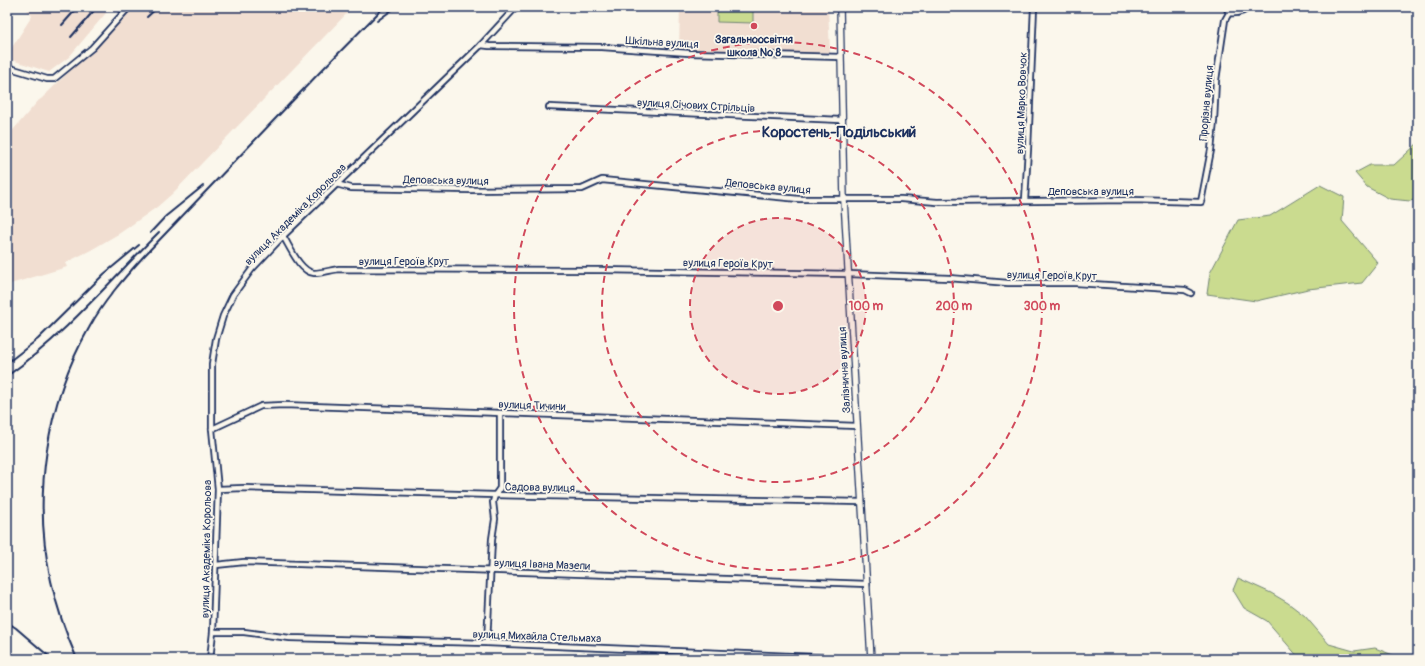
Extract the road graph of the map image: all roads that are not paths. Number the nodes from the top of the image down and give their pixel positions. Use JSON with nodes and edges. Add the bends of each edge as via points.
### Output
{"nodes":[{"id":1,"x":129,"y":7,"type":"edge"},
{"id":2,"x":516,"y":7,"type":"edge"},
{"id":3,"x":840,"y":7,"type":"edge"},
{"id":4,"x":1034,"y":7,"type":"edge"},
{"id":5,"x":1226,"y":7,"type":"edge"},
{"id":6,"x":1249,"y":7,"type":"edge"},
{"id":7,"x":1228,"y":12,"type":"junction"},
{"id":8,"x":481,"y":45,"type":"junction"},
{"id":9,"x":841,"y":57,"type":"junction"},
{"id":10,"x":7,"y":67,"type":"edge"},
{"id":11,"x":549,"y":107,"type":"dead end"},
{"id":12,"x":841,"y":120,"type":"junction"},
{"id":13,"x":336,"y":184,"type":"junction"},
{"id":14,"x":844,"y":200,"type":"junction"},
{"id":15,"x":1025,"y":200,"type":"junction"},
{"id":16,"x":1201,"y":202,"type":"joint"},
{"id":17,"x":283,"y":236,"type":"junction"},
{"id":18,"x":849,"y":274,"type":"junction"},
{"id":19,"x":1192,"y":293,"type":"dead end"},
{"id":20,"x":500,"y":413,"type":"junction"},
{"id":21,"x":857,"y":426,"type":"junction"},
{"id":22,"x":212,"y":429,"type":"junction"},
{"id":23,"x":218,"y":489,"type":"junction"},
{"id":24,"x":495,"y":495,"type":"junction"},
{"id":25,"x":862,"y":502,"type":"junction"},
{"id":26,"x":216,"y":565,"type":"junction"},
{"id":27,"x":491,"y":571,"type":"junction"},
{"id":28,"x":867,"y":584,"type":"junction"},
{"id":29,"x":213,"y":632,"type":"junction"},
{"id":30,"x":487,"y":643,"type":"junction"},
{"id":31,"x":210,"y":659,"type":"edge"},
{"id":32,"x":860,"y":659,"type":"edge"},
{"id":33,"x":871,"y":659,"type":"edge"}],
"edges":[{"from":1,"to":10,"type":"street","via":[[92,48],[54,79]]},
{"from":2,"to":8,"type":"street","name":"вулиця Академіка Корольова"},
{"from":3,"to":9,"type":"street","name":"Залізнична вулиця"},
{"from":4,"to":15,"type":"street","name":"вулиця Марко Вовчок"},
{"from":5,"to":7,"type":"street"},
{"from":6,"to":7,"type":"street","via":[[1244,12]]},
{"from":7,"to":16,"type":"street","name":"Прорізна вулиця","via":[[1216,80],[1211,150]]},
{"from":8,"to":9,"type":"street","name":"Шкільна вулиця","via":[[602,47],[689,53]]},
{"from":8,"to":13,"type":"street","name":"вулиця Академіка Корольова"},
{"from":9,"to":12,"type":"street","name":"Залізнична вулиця"},
{"from":11,"to":12,"type":"street","name":"вулиця Січових Стрільців"},
{"from":12,"to":14,"type":"street","name":"Залізнична вулиця"},
{"from":13,"to":14,"type":"street","name":"Деповська вулиця","via":[[359,188],[582,189],[602,180],[799,199]]},
{"from":13,"to":17,"type":"street","name":"вулиця Академіка Корольова"},
{"from":14,"to":15,"type":"street","name":"Деповська вулиця"},
{"from":14,"to":18,"type":"street","name":"Залізнична вулиця"},
{"from":15,"to":16,"type":"street","name":"Деповська вулиця"},
{"from":17,"to":18,"type":"street","name":"вулиця Героїв Крут","via":[[302,267],[315,273],[339,269],[371,269]]},
{"from":17,"to":22,"type":"street","name":"вулиця Академіка Корольова","via":[[252,269],[233,295],[224,316],[216,339],[212,364]]},
{"from":18,"to":19,"type":"street","name":"вулиця Героїв Крут","via":[[1008,283],[1076,283],[1185,290]]},
{"from":18,"to":21,"type":"street","name":"Залізнична вулиця"},
{"from":20,"to":21,"type":"street","name":"вулиця Тичини"},
{"from":20,"to":22,"type":"street","name":"вулиця Тичини","via":[[261,406]]},
{"from":20,"to":24,"type":"street","via":[[500,488]]},
{"from":21,"to":25,"type":"street","name":"Залізнична вулиця"},
{"from":22,"to":23,"type":"street","name":"вулиця Академіка Корольова"},
{"from":23,"to":24,"type":"street","name":"Садова вулиця"},
{"from":23,"to":26,"type":"street","name":"вулиця Академіка Корольова"},
{"from":24,"to":25,"type":"street","name":"Садова вулиця"},
{"from":24,"to":27,"type":"street"},
{"from":25,"to":28,"type":"street","name":"Залізнична вулиця"},
{"from":26,"to":27,"type":"street","name":"вулиця Івана Мазепи","via":[[244,562]]},
{"from":26,"to":29,"type":"street","name":"вулиця Академіка Корольова"},
{"from":27,"to":28,"type":"street","name":"вулиця Івана Мазепи"},
{"from":27,"to":30,"type":"street"},
{"from":28,"to":33,"type":"street","name":"Залізнична вулиця"},
{"from":29,"to":30,"type":"street","name":"вулиця Михайла Стельмаха","via":[[244,632],[290,638]]},
{"from":29,"to":31,"type":"street","name":"вулиця Академіка Корольова"},
{"from":30,"to":32,"type":"street","name":"вулиця Михайла Стельмаха"}]}
